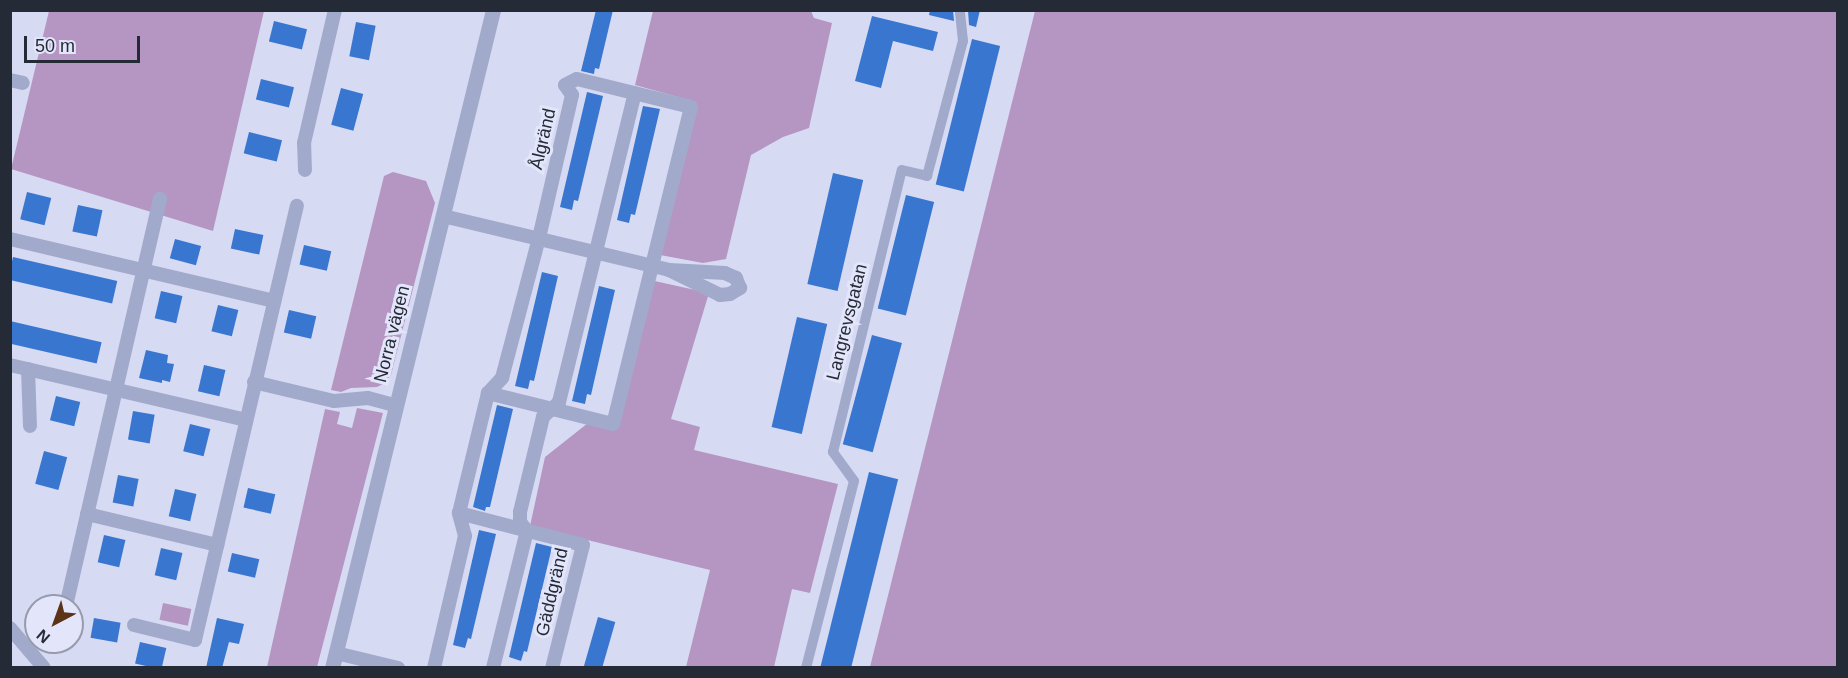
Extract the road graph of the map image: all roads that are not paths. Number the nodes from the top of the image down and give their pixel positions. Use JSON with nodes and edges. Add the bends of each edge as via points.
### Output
{"nodes":[{"id":1,"x":335,"y":10,"type":"edge"},
{"id":2,"x":493,"y":10,"type":"edge"},
{"id":3,"x":960,"y":10,"type":"edge"},
{"id":4,"x":635,"y":93,"type":"junction"},
{"id":5,"x":305,"y":170,"type":"dead end"},
{"id":6,"x":160,"y":199,"type":"dead end"},
{"id":7,"x":297,"y":206,"type":"dead end"},
{"id":8,"x":442,"y":216,"type":"junction"},
{"id":9,"x":10,"y":238,"type":"edge"},
{"id":10,"x":539,"y":238,"type":"junction"},
{"id":11,"x":595,"y":252,"type":"junction"},
{"id":12,"x":652,"y":266,"type":"junction"},
{"id":13,"x":144,"y":269,"type":"junction"},
{"id":14,"x":669,"y":270,"type":"dead end"},
{"id":15,"x":274,"y":301,"type":"junction"},
{"id":16,"x":10,"y":365,"type":"edge"},
{"id":17,"x":28,"y":369,"type":"junction"},
{"id":18,"x":254,"y":382,"type":"junction"},
{"id":19,"x":116,"y":391,"type":"junction"},
{"id":20,"x":488,"y":393,"type":"junction"},
{"id":21,"x":394,"y":405,"type":"junction"},
{"id":22,"x":551,"y":408,"type":"junction"},
{"id":23,"x":246,"y":420,"type":"junction"},
{"id":24,"x":30,"y":426,"type":"dead end"},
{"id":25,"x":459,"y":513,"type":"junction"},
{"id":26,"x":87,"y":514,"type":"junction"},
{"id":27,"x":527,"y":531,"type":"junction"},
{"id":28,"x":217,"y":545,"type":"junction"},
{"id":29,"x":69,"y":594,"type":"edge"},
{"id":30,"x":134,"y":625,"type":"dead end"},
{"id":31,"x":10,"y":628,"type":"edge"},
{"id":32,"x":334,"y":660,"type":"edge"},
{"id":33,"x":44,"y":668,"type":"edge"},
{"id":34,"x":398,"y":668,"type":"edge"},
{"id":35,"x":434,"y":668,"type":"edge"},
{"id":36,"x":493,"y":668,"type":"edge"},
{"id":37,"x":552,"y":668,"type":"edge"},
{"id":38,"x":806,"y":668,"type":"edge"}],
"edges":[{"from":1,"to":5,"type":"street","via":[[304,143]]},
{"from":2,"to":8,"type":"street","name":"Norra vägen"},
{"from":3,"to":38,"type":"street","name":"Langrevsgatan","via":[[963,40],[927,176],[902,170],[832,452],[854,481]]},
{"from":4,"to":10,"type":"street","name":"Ålgränd","via":[[577,79],[566,85],[572,95]]},
{"from":4,"to":11,"type":"street"},
{"from":4,"to":12,"type":"street","name":"Ålgränd","via":[[691,107]]},
{"from":6,"to":13,"type":"street"},
{"from":7,"to":15,"type":"street"},
{"from":8,"to":10,"type":"street"},
{"from":8,"to":21,"type":"street","name":"Norra vägen"},
{"from":9,"to":13,"type":"street"},
{"from":10,"to":11,"type":"street"},
{"from":10,"to":20,"type":"street","name":"Ålgränd","via":[[502,378]]},
{"from":11,"to":12,"type":"street"},
{"from":11,"to":22,"type":"street","via":[[559,402]]},
{"from":12,"to":14,"type":"street"},
{"from":12,"to":22,"type":"street","name":"Ålgränd","via":[[613,424]]},
{"from":13,"to":15,"type":"street"},
{"from":13,"to":19,"type":"street"},
{"from":15,"to":18,"type":"street"},
{"from":16,"to":17,"type":"street"},
{"from":17,"to":19,"type":"street"},
{"from":17,"to":24,"type":"street"},
{"from":18,"to":21,"type":"street","via":[[333,402],[368,398]]},
{"from":18,"to":23,"type":"street"},
{"from":19,"to":23,"type":"street"},
{"from":19,"to":26,"type":"street"},
{"from":20,"to":22,"type":"street","name":"Ålgränd"},
{"from":20,"to":25,"type":"street"},
{"from":21,"to":32,"type":"street","name":"Norra vägen"},
{"from":22,"to":27,"type":"street","via":[[543,417],[520,512],[520,522]]},
{"from":23,"to":28,"type":"street"},
{"from":25,"to":27,"type":"street","name":"Gäddgränd"},
{"from":25,"to":35,"type":"street","via":[[465,536]]},
{"from":26,"to":28,"type":"street"},
{"from":26,"to":29,"type":"street"},
{"from":27,"to":36,"type":"street"},
{"from":27,"to":37,"type":"street","name":"Gäddgränd","via":[[583,545]]},
{"from":28,"to":30,"type":"street","via":[[195,640]]},
{"from":31,"to":33,"type":"street"},
{"from":32,"to":34,"type":"street"}]}
